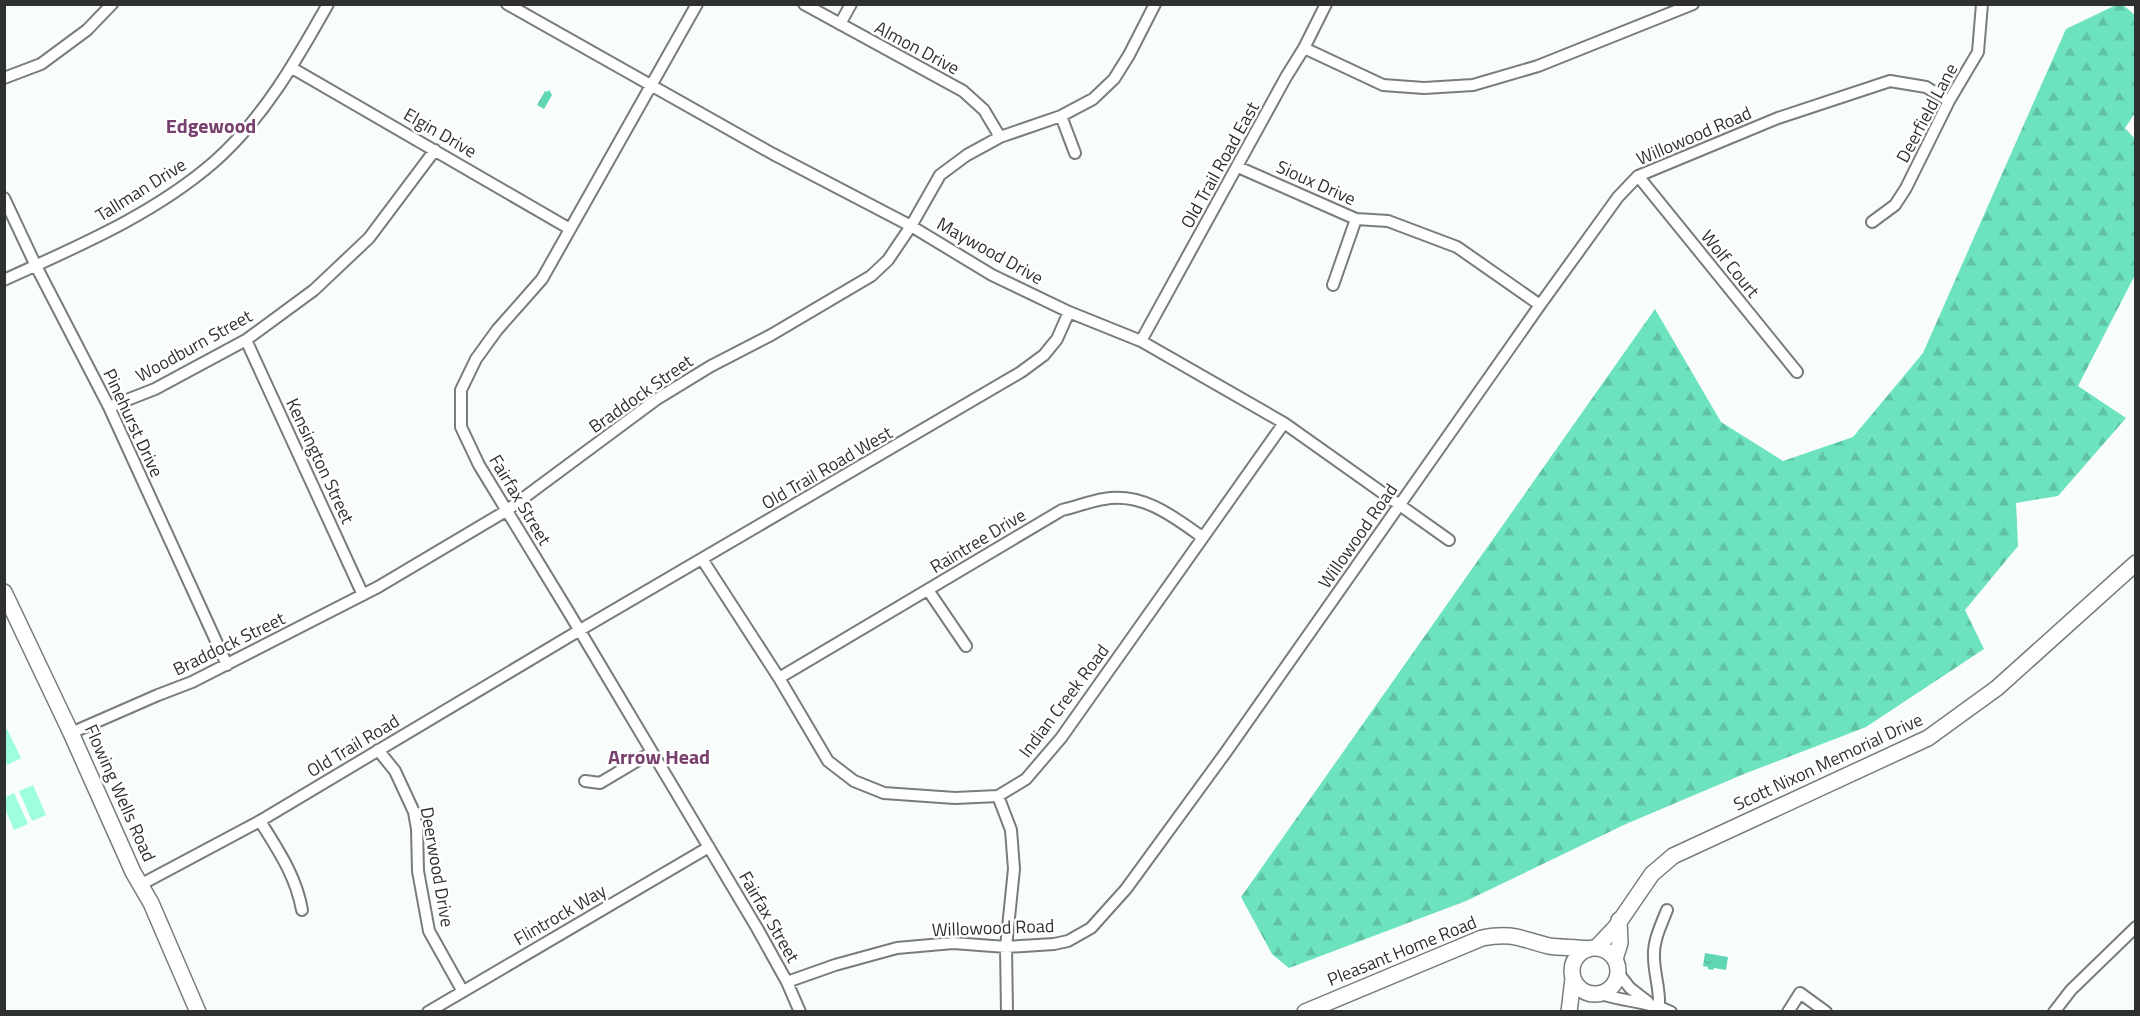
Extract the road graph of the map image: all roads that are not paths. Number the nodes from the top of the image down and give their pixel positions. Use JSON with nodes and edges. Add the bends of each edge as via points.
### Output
{"nodes":[{"id":1,"x":112,"y":4,"type":"edge"},
{"id":2,"x":328,"y":4,"type":"edge"},
{"id":3,"x":507,"y":4,"type":"edge"},
{"id":4,"x":697,"y":4,"type":"edge"},
{"id":5,"x":804,"y":4,"type":"edge"},
{"id":6,"x":851,"y":4,"type":"edge"},
{"id":7,"x":1155,"y":4,"type":"edge"},
{"id":8,"x":1326,"y":4,"type":"edge"},
{"id":9,"x":1693,"y":4,"type":"edge"},
{"id":10,"x":1982,"y":4,"type":"edge"},
{"id":11,"x":840,"y":24,"type":"junction"},
{"id":12,"x":1304,"y":48,"type":"junction"},
{"id":13,"x":292,"y":68,"type":"junction"},
{"id":14,"x":4,"y":78,"type":"edge"},
{"id":15,"x":651,"y":86,"type":"junction"},
{"id":16,"x":1949,"y":101,"type":"junction"},
{"id":17,"x":1061,"y":116,"type":"junction"},
{"id":18,"x":1000,"y":137,"type":"junction"},
{"id":19,"x":435,"y":150,"type":"junction"},
{"id":20,"x":1075,"y":153,"type":"dead end"},
{"id":21,"x":1238,"y":167,"type":"junction"},
{"id":22,"x":1638,"y":177,"type":"junction"},
{"id":23,"x":4,"y":198,"type":"edge"},
{"id":24,"x":1356,"y":219,"type":"junction"},
{"id":25,"x":1872,"y":222,"type":"dead end"},
{"id":26,"x":911,"y":226,"type":"junction"},
{"id":27,"x":570,"y":229,"type":"junction"},
{"id":28,"x":36,"y":266,"type":"junction"},
{"id":29,"x":4,"y":280,"type":"edge"},
{"id":30,"x":1333,"y":285,"type":"dead end"},
{"id":31,"x":1540,"y":305,"type":"junction"},
{"id":32,"x":1069,"y":312,"type":"junction"},
{"id":33,"x":246,"y":340,"type":"junction"},
{"id":34,"x":1141,"y":341,"type":"junction"},
{"id":35,"x":1797,"y":372,"type":"dead end"},
{"id":36,"x":109,"y":407,"type":"junction"},
{"id":37,"x":1284,"y":423,"type":"junction"},
{"id":38,"x":1400,"y":504,"type":"junction"},
{"id":39,"x":507,"y":511,"type":"junction"},
{"id":40,"x":1202,"y":537,"type":"junction"},
{"id":41,"x":1449,"y":540,"type":"dead end"},
{"id":42,"x":702,"y":559,"type":"junction"},
{"id":43,"x":2136,"y":563,"type":"edge"},
{"id":44,"x":928,"y":590,"type":"junction"},
{"id":45,"x":4,"y":592,"type":"edge"},
{"id":46,"x":363,"y":595,"type":"junction"},
{"id":47,"x":580,"y":630,"type":"junction"},
{"id":48,"x":966,"y":646,"type":"dead end"},
{"id":49,"x":227,"y":665,"type":"junction"},
{"id":50,"x":779,"y":678,"type":"junction"},
{"id":51,"x":71,"y":733,"type":"junction"},
{"id":52,"x":378,"y":750,"type":"junction"},
{"id":53,"x":652,"y":752,"type":"junction"},
{"id":54,"x":585,"y":781,"type":"dead end"},
{"id":55,"x":998,"y":796,"type":"junction"},
{"id":56,"x":260,"y":821,"type":"junction"},
{"id":57,"x":709,"y":847,"type":"junction"},
{"id":58,"x":140,"y":885,"type":"junction"},
{"id":59,"x":302,"y":910,"type":"dead end"},
{"id":60,"x":1667,"y":910,"type":"dead end"},
{"id":61,"x":1619,"y":920,"type":"junction"},
{"id":62,"x":2136,"y":927,"type":"edge"},
{"id":63,"x":1550,"y":946,"type":"junction"},
{"id":64,"x":1006,"y":947,"type":"junction"},
{"id":65,"x":1592,"y":948,"type":"junction"},
{"id":66,"x":1615,"y":959,"type":"junction"},
{"id":67,"x":1618,"y":974,"type":"junction"},
{"id":68,"x":1573,"y":976,"type":"junction"},
{"id":69,"x":787,"y":982,"type":"junction"},
{"id":70,"x":462,"y":990,"type":"junction"},
{"id":71,"x":1598,"y":994,"type":"junction"},
{"id":72,"x":1655,"y":1005,"type":"junction"},
{"id":73,"x":198,"y":1011,"type":"edge"},
{"id":74,"x":428,"y":1011,"type":"edge"},
{"id":75,"x":800,"y":1011,"type":"edge"},
{"id":76,"x":1007,"y":1011,"type":"edge"},
{"id":77,"x":1305,"y":1011,"type":"edge"},
{"id":78,"x":1571,"y":1011,"type":"edge"},
{"id":79,"x":1671,"y":1011,"type":"edge"},
{"id":80,"x":1788,"y":1011,"type":"edge"},
{"id":81,"x":1826,"y":1011,"type":"edge"},
{"id":82,"x":2054,"y":1011,"type":"edge"}],
"edges":[{"from":1,"to":14,"type":"street","via":[[87,30],[41,64]]},
{"from":2,"to":13,"type":"street","name":"Tallman Drive"},
{"from":3,"to":15,"type":"street","name":"Maywood Drive"},
{"from":4,"to":15,"type":"street","name":"Fairfax Street"},
{"from":5,"to":11,"type":"street","name":"Almon Drive"},
{"from":6,"to":11,"type":"street"},
{"from":7,"to":17,"type":"street","name":"Braddock Street","via":[[1114,79],[1093,99]]},
{"from":8,"to":12,"type":"street","name":"Old Trail Road East"},
{"from":9,"to":12,"type":"street","via":[[1538,66],[1473,85],[1383,85]]},
{"from":10,"to":16,"type":"street","name":"Deerfield Lane","via":[[1978,52]]},
{"from":11,"to":18,"type":"street","name":"Almon Drive","via":[[963,91],[984,110]]},
{"from":12,"to":21,"type":"street","name":"Old Trail Road East"},
{"from":13,"to":19,"type":"street","name":"Elgin Drive"},
{"from":13,"to":28,"type":"street","name":"Tallman Drive","via":[[257,116],[214,162],[135,217]]},
{"from":15,"to":26,"type":"street","name":"Maywood Drive"},
{"from":15,"to":27,"type":"street","name":"Fairfax Street"},
{"from":16,"to":22,"type":"street","name":"Willowood Road","via":[[1926,87],[1890,81],[1778,118]]},
{"from":16,"to":25,"type":"street","name":"Deerfield Lane","via":[[1906,188],[1895,205]]},
{"from":17,"to":18,"type":"street","name":"Braddock Street"},
{"from":17,"to":20,"type":"street"},
{"from":18,"to":26,"type":"street","name":"Braddock Street","via":[[967,154],[940,175]]},
{"from":19,"to":27,"type":"street","name":"Elgin Drive"},
{"from":19,"to":33,"type":"street","name":"Woodburn Street","via":[[369,238],[314,290]]},
{"from":21,"to":24,"type":"street","name":"Sioux Drive"},
{"from":21,"to":34,"type":"street","name":"Old Trail Road East"},
{"from":22,"to":31,"type":"street","name":"Willowood Road","via":[[1618,197]]},
{"from":22,"to":35,"type":"street","name":"Wolf Court"},
{"from":23,"to":28,"type":"street","name":"Pinehurst Drive"},
{"from":24,"to":30,"type":"street"},
{"from":24,"to":31,"type":"street","name":"Sioux Drive","via":[[1388,221],[1457,247]]},
{"from":26,"to":32,"type":"street","name":"Maywood Drive","via":[[992,275]]},
{"from":26,"to":39,"type":"street","name":"Braddock Street","via":[[888,260],[871,276],[666,393]]},
{"from":27,"to":39,"type":"street","name":"Fairfax Street","via":[[542,279],[476,359],[461,390],[462,427]]},
{"from":28,"to":29,"type":"street","name":"Tallman Drive"},
{"from":28,"to":36,"type":"street","name":"Pinehurst Drive"},
{"from":31,"to":38,"type":"street","name":"Willowood Road"},
{"from":32,"to":34,"type":"street","name":"Maywood Drive"},
{"from":32,"to":42,"type":"street","name":"Old Trail Road West","via":[[1057,339],[1044,355],[1021,372]]},
{"from":33,"to":36,"type":"street","name":"Woodburn Street","via":[[155,389]]},
{"from":33,"to":46,"type":"street","name":"Kensington Street"},
{"from":34,"to":37,"type":"street","name":"Maywood Drive"},
{"from":36,"to":49,"type":"street","name":"Pinehurst Drive"},
{"from":37,"to":38,"type":"street","name":"Maywood Drive"},
{"from":37,"to":40,"type":"street","name":"Indian Creek Road"},
{"from":38,"to":41,"type":"street","name":"Maywood Drive"},
{"from":38,"to":64,"type":"street","name":"Willowood Road","via":[[1126,889],[1091,928],[1068,941]]},
{"from":39,"to":46,"type":"street","name":"Braddock Street"},
{"from":39,"to":47,"type":"street","name":"Fairfax Street"},
{"from":40,"to":44,"type":"street","name":"Raintree Drive","via":[[1172,515],[1140,500],[1105,498],[1062,510]]},
{"from":40,"to":55,"type":"street","name":"Indian Creek Road","via":[[1061,738],[1026,779]]},
{"from":42,"to":47,"type":"street","name":"Old Trail Road West"},
{"from":42,"to":50,"type":"street","name":"Indian Creek Road"},
{"from":43,"to":61,"type":"main road","name":"Scott Nixon Memorial Drive","via":[[1997,688],[1928,738],[1673,856],[1652,874]]},
{"from":44,"to":48,"type":"street"},
{"from":44,"to":50,"type":"street","name":"Raintree Drive"},
{"from":45,"to":51,"type":"main road","name":"Flowing Wells Road"},
{"from":46,"to":49,"type":"street","name":"Braddock Street"},
{"from":47,"to":52,"type":"street","name":"Old Trail Road"},
{"from":47,"to":53,"type":"street","name":"Fairfax Street"},
{"from":49,"to":51,"type":"street","name":"Braddock Street"},
{"from":50,"to":55,"type":"street","name":"Indian Creek Road","via":[[828,761],[854,781],[884,793],[955,798]]},
{"from":51,"to":58,"type":"main road","name":"Flowing Wells Road"},
{"from":52,"to":56,"type":"street","name":"Old Trail Road"},
{"from":52,"to":70,"type":"street","name":"Deerwood Drive","via":[[395,771],[414,812],[418,871],[429,931]]},
{"from":53,"to":54,"type":"street","via":[[600,783]]},
{"from":53,"to":57,"type":"street","name":"Fairfax Street"},
{"from":55,"to":64,"type":"street","via":[[1011,830],[1014,868]]},
{"from":56,"to":58,"type":"street","name":"Old Trail Road"},
{"from":56,"to":59,"type":"street","via":[[291,872]]},
{"from":57,"to":69,"type":"street","name":"Fairfax Street"},
{"from":57,"to":70,"type":"street","name":"Flintrock Way"},
{"from":58,"to":73,"type":"main road","name":"Flowing Wells Road"},
{"from":60,"to":72,"type":"street","via":[[1654,954],[1659,993]]},
{"from":61,"to":65,"type":"main road","name":"Scott Nixon Memorial Drive"},
{"from":61,"to":66,"type":"main road","via":[[1620,943]]},
{"from":62,"to":82,"type":"street"},
{"from":63,"to":65,"type":"main road","name":"Pleasant Home Road"},
{"from":63,"to":68,"type":"main road"},
{"from":63,"to":77,"type":"main road","name":"Pleasant Home Road","via":[[1519,936],[1482,938]]},
{"from":64,"to":69,"type":"street","name":"Willowood Road","via":[[953,943],[897,948]]},
{"from":64,"to":76,"type":"street"},
{"from":65,"to":66,"type":"main road","via":[[1603,949]]},
{"from":65,"to":68,"type":"main road","via":[[1575,959]]},
{"from":66,"to":67,"type":"main road"},
{"from":67,"to":71,"type":"main road","via":[[1612,988]]},
{"from":67,"to":72,"type":"street","via":[[1630,988]]},
{"from":68,"to":71,"type":"main road","via":[[1584,991]]},
{"from":68,"to":78,"type":"main road"},
{"from":69,"to":75,"type":"street","name":"Fairfax Street"},
{"from":70,"to":74,"type":"street","name":"Flintrock Way"},
{"from":71,"to":72,"type":"street"},
{"from":71,"to":78,"type":"main road"},
{"from":72,"to":79,"type":"street"},
{"from":80,"to":81,"type":"street","via":[[1800,993]]}]}
